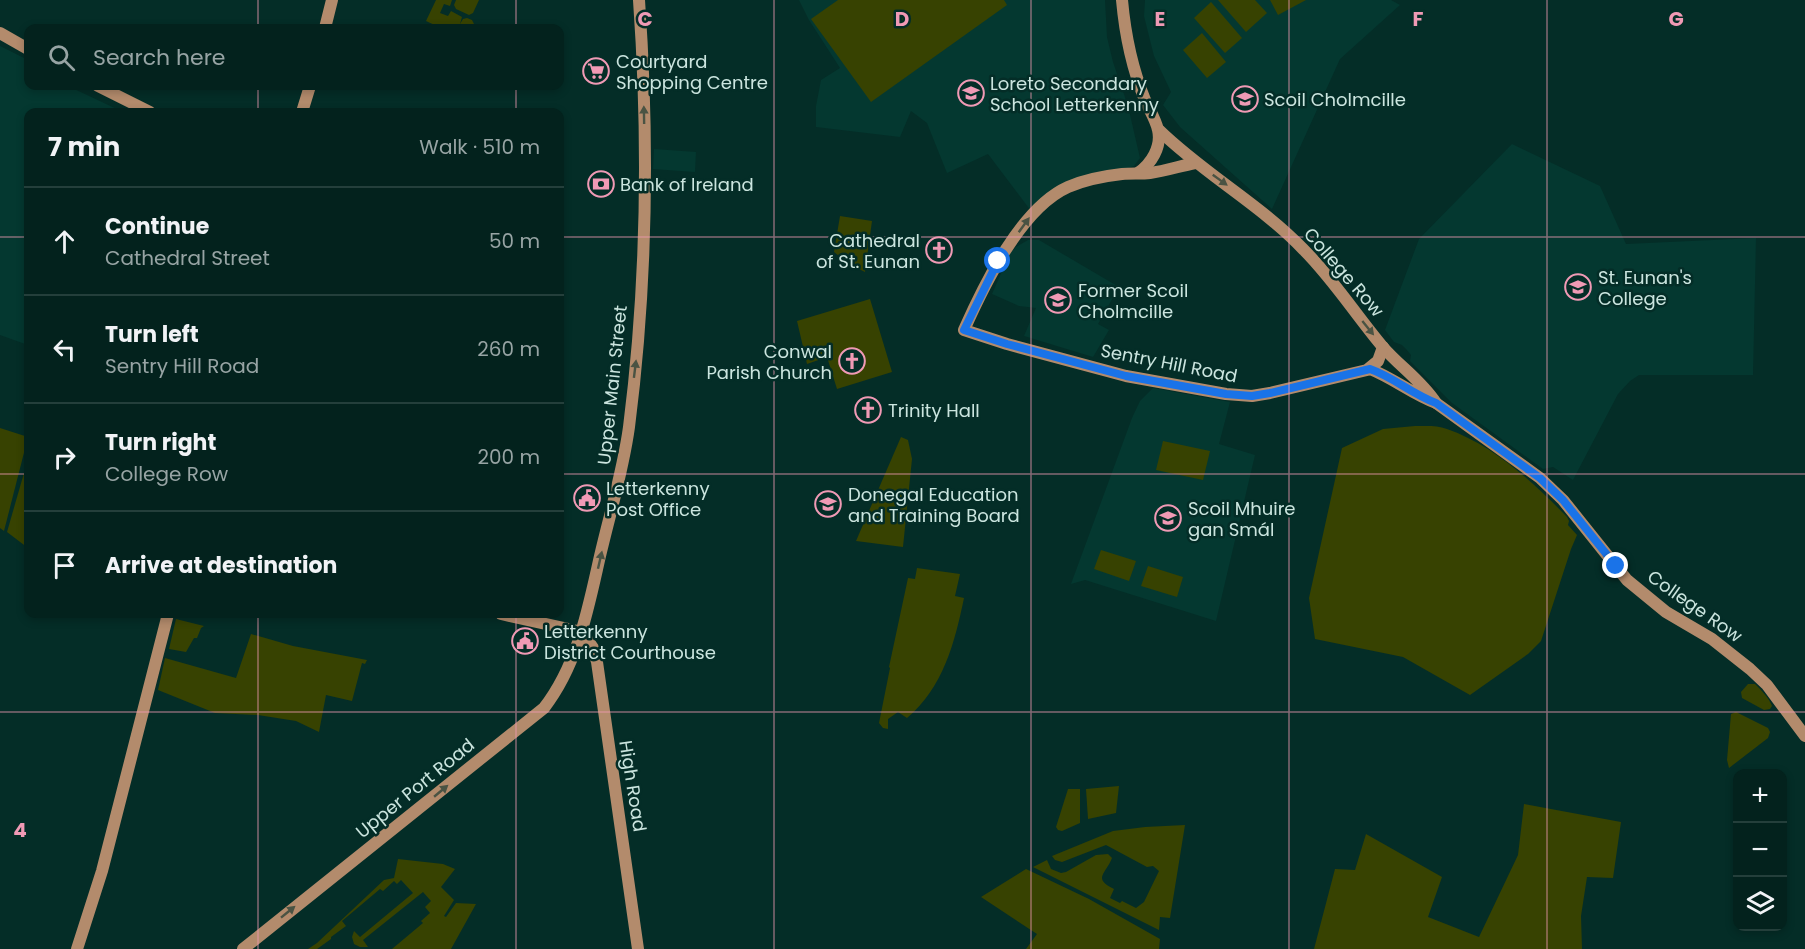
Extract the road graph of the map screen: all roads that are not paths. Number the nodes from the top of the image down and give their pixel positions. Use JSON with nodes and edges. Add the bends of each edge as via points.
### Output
{"nodes":[{"id":1,"x":332,"y":0,"type":"edge"},
{"id":2,"x":639,"y":0,"type":"edge"},
{"id":3,"x":1122,"y":0,"type":"edge"},
{"id":4,"x":326,"y":24,"type":"edge"},
{"id":5,"x":0,"y":33,"type":"edge"},
{"id":6,"x":24,"y":47,"type":"edge"},
{"id":7,"x":106,"y":90,"type":"edge"},
{"id":8,"x":309,"y":90,"type":"edge"},
{"id":9,"x":142,"y":108,"type":"edge"},
{"id":10,"x":303,"y":108,"type":"edge"},
{"id":11,"x":1159,"y":130,"type":"junction"},
{"id":12,"x":1195,"y":163,"type":"junction"},
{"id":13,"x":1138,"y":173,"type":"junction"},
{"id":14,"x":1383,"y":348,"type":"junction"},
{"id":15,"x":1370,"y":369,"type":"junction"},
{"id":16,"x":1436,"y":403,"type":"junction"},
{"id":17,"x":167,"y":618,"type":"edge"},
{"id":18,"x":519,"y":618,"type":"edge"},
{"id":19,"x":582,"y":632,"type":"junction"},
{"id":20,"x":1805,"y":736,"type":"edge"},
{"id":21,"x":77,"y":949,"type":"edge"},
{"id":22,"x":243,"y":949,"type":"edge"},
{"id":23,"x":638,"y":949,"type":"edge"}],
"edges":[{"from":1,"to":4,"type":"street"},
{"from":19,"to":2,"type":"street","name":"Upper Main Street","one_way":true,"via":[[614,503],[628,427],[637,343],[644,174],[644,66]]},
{"from":3,"to":11,"type":"street","via":[[1132,61]]},
{"from":5,"to":6,"type":"street"},
{"from":7,"to":9,"type":"street"},
{"from":8,"to":10,"type":"street"},
{"from":11,"to":12,"type":"street","name":"College Row"},
{"from":11,"to":13,"type":"street","via":[[1154,158]]},
{"from":12,"to":13,"type":"street"},
{"from":12,"to":14,"type":"street","name":"College Row","one_way":true,"via":[[1304,249]]},
{"from":15,"to":13,"type":"street","name":"Sentry Hill Road","one_way":true,"via":[[1270,393],[1226,394],[1126,376],[964,330],[998,261],[1051,196],[1086,181]]},
{"from":14,"to":15,"type":"street"},
{"from":14,"to":16,"type":"street","name":"College Row"},
{"from":15,"to":16,"type":"street","name":"College Row"},
{"from":16,"to":20,"type":"street","name":"College Row","via":[[1540,478],[1563,500],[1628,580],[1666,612],[1712,639],[1750,669]]},
{"from":17,"to":21,"type":"street","via":[[102,871]]},
{"from":18,"to":19,"type":"street"},
{"from":22,"to":19,"type":"street","name":"Upper Port Road","one_way":true,"via":[[544,708],[562,680]]},
{"from":19,"to":23,"type":"street","name":"High Road","via":[[597,662]]}]}
